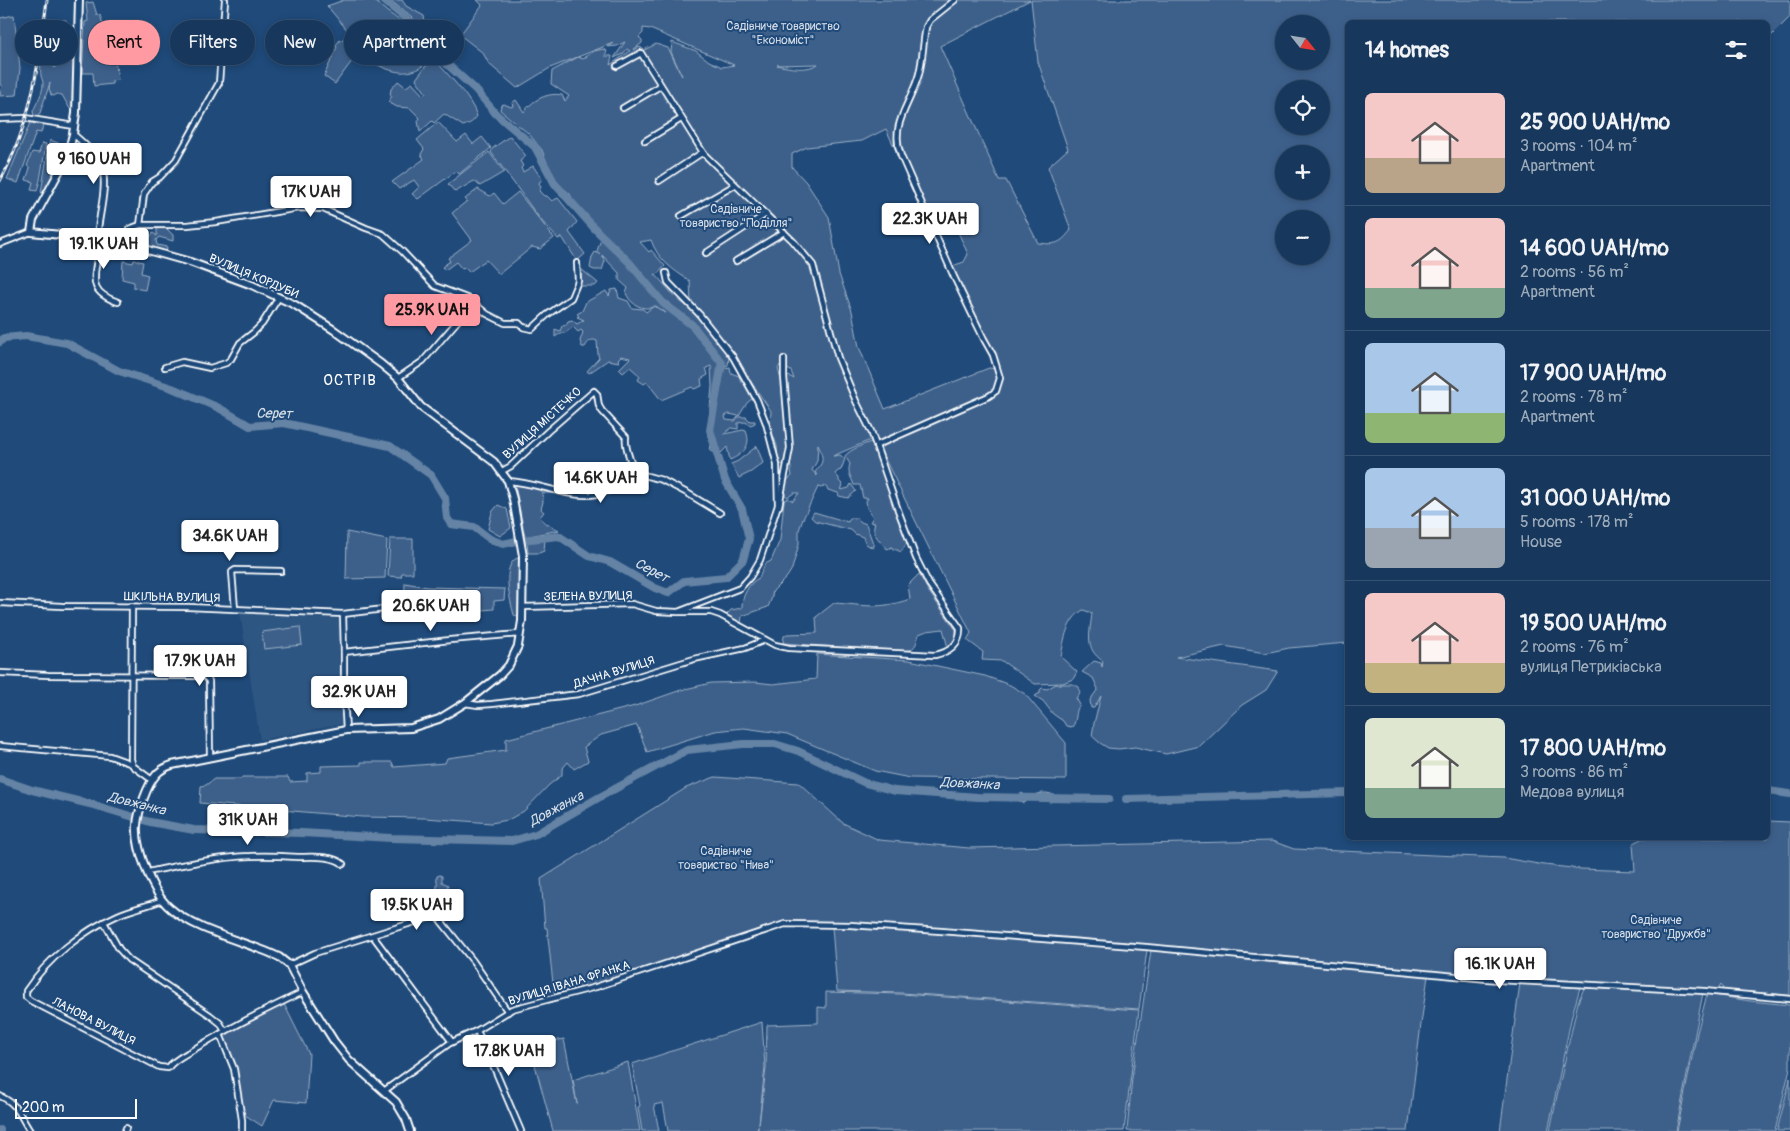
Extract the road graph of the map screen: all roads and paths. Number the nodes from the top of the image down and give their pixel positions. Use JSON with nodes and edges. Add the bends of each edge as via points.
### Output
{"nodes":[{"id":1,"x":79,"y":0,"type":"edge"},
{"id":2,"x":225,"y":0,"type":"edge"},
{"id":3,"x":955,"y":0,"type":"edge"},
{"id":4,"x":617,"y":66,"type":"dead end"},
{"id":5,"x":660,"y":86,"type":"junction"},
{"id":6,"x":623,"y":108,"type":"dead end"},
{"id":7,"x":0,"y":119,"type":"edge"},
{"id":8,"x":681,"y":119,"type":"junction"},
{"id":9,"x":74,"y":126,"type":"junction"},
{"id":10,"x":73,"y":134,"type":"junction"},
{"id":11,"x":645,"y":141,"type":"dead end"},
{"id":12,"x":704,"y":154,"type":"junction"},
{"id":13,"x":659,"y":181,"type":"dead end"},
{"id":14,"x":735,"y":185,"type":"junction"},
{"id":15,"x":766,"y":214,"type":"junction"},
{"id":16,"x":681,"y":216,"type":"dead end"},
{"id":17,"x":140,"y":225,"type":"junction"},
{"id":18,"x":31,"y":232,"type":"junction"},
{"id":19,"x":784,"y":232,"type":"junction"},
{"id":20,"x":97,"y":239,"type":"junction"},
{"id":21,"x":0,"y":244,"type":"edge"},
{"id":22,"x":124,"y":244,"type":"junction"},
{"id":23,"x":706,"y":253,"type":"dead end"},
{"id":24,"x":736,"y":261,"type":"dead end"},
{"id":25,"x":577,"y":263,"type":"dead end"},
{"id":26,"x":666,"y":273,"type":"dead end"},
{"id":27,"x":279,"y":297,"type":"junction"},
{"id":28,"x":118,"y":302,"type":"dead end"},
{"id":29,"x":473,"y":303,"type":"junction"},
{"id":30,"x":784,"y":359,"type":"dead end"},
{"id":31,"x":165,"y":367,"type":"dead end"},
{"id":32,"x":398,"y":378,"type":"junction"},
{"id":33,"x":877,"y":445,"type":"junction"},
{"id":34,"x":502,"y":471,"type":"junction"},
{"id":35,"x":633,"y":472,"type":"junction"},
{"id":36,"x":508,"y":481,"type":"junction"},
{"id":37,"x":776,"y":512,"type":"junction"},
{"id":38,"x":720,"y":513,"type":"dead end"},
{"id":39,"x":280,"y":571,"type":"dead end"},
{"id":40,"x":0,"y":603,"type":"edge"},
{"id":41,"x":132,"y":606,"type":"junction"},
{"id":42,"x":522,"y":607,"type":"junction"},
{"id":43,"x":392,"y":608,"type":"dead end"},
{"id":44,"x":235,"y":609,"type":"junction"},
{"id":45,"x":678,"y":612,"type":"junction"},
{"id":46,"x":343,"y":614,"type":"junction"},
{"id":47,"x":520,"y":634,"type":"junction"},
{"id":48,"x":765,"y":640,"type":"junction"},
{"id":49,"x":344,"y":652,"type":"junction"},
{"id":50,"x":0,"y":673,"type":"edge"},
{"id":51,"x":132,"y":676,"type":"junction"},
{"id":52,"x":465,"y":703,"type":"junction"},
{"id":53,"x":346,"y":730,"type":"junction"},
{"id":54,"x":0,"y":746,"type":"edge"},
{"id":55,"x":210,"y":757,"type":"junction"},
{"id":56,"x":132,"y":764,"type":"junction"},
{"id":57,"x":152,"y":780,"type":"junction"},
{"id":58,"x":343,"y":864,"type":"dead end"},
{"id":59,"x":148,"y":872,"type":"junction"},
{"id":60,"x":162,"y":900,"type":"junction"},
{"id":61,"x":104,"y":922,"type":"junction"},
{"id":62,"x":373,"y":936,"type":"junction"},
{"id":63,"x":289,"y":965,"type":"junction"},
{"id":64,"x":303,"y":992,"type":"junction"},
{"id":65,"x":1790,"y":1000,"type":"edge"},
{"id":66,"x":508,"y":1012,"type":"junction"},
{"id":67,"x":477,"y":1031,"type":"junction"},
{"id":68,"x":223,"y":1032,"type":"junction"},
{"id":69,"x":452,"y":1042,"type":"junction"},
{"id":70,"x":384,"y":1091,"type":"junction"},
{"id":71,"x":0,"y":1096,"type":"edge"},
{"id":72,"x":30,"y":1131,"type":"edge"},
{"id":73,"x":242,"y":1131,"type":"edge"},
{"id":74,"x":410,"y":1131,"type":"edge"},
{"id":75,"x":521,"y":1131,"type":"edge"}],
"edges":[{"from":1,"to":9,"type":"street"},
{"from":2,"to":17,"type":"street","via":[[219,83],[176,160],[144,194]]},
{"from":3,"to":33,"type":"street","via":[[926,27],[918,75],[896,139],[954,277],[993,355],[999,384],[989,396]]},
{"from":4,"to":5,"type":"street","via":[[641,53]]},
{"from":5,"to":6,"type":"street"},
{"from":5,"to":8,"type":"street"},
{"from":7,"to":9,"type":"street","via":[[25,118]]},
{"from":8,"to":11,"type":"street"},
{"from":8,"to":12,"type":"street"},
{"from":9,"to":10,"type":"street"},
{"from":10,"to":18,"type":"street","via":[[67,157],[33,220]]},
{"from":10,"to":20,"type":"street","via":[[90,150],[103,170]]},
{"from":12,"to":13,"type":"street"},
{"from":12,"to":14,"type":"street"},
{"from":14,"to":15,"type":"street"},
{"from":14,"to":16,"type":"street"},
{"from":15,"to":19,"type":"street"},
{"from":15,"to":23,"type":"street"},
{"from":17,"to":22,"type":"street","via":[[129,228]]},
{"from":17,"to":29,"type":"street","via":[[187,225],[299,208],[324,209],[383,234],[435,286]]},
{"from":18,"to":20,"type":"street","name":"ВУЛИЦЯ КОРДУБИ"},
{"from":18,"to":21,"type":"street"},
{"from":19,"to":24,"type":"street"},
{"from":19,"to":33,"type":"street","via":[[814,268],[838,358]]},
{"from":20,"to":22,"type":"street","name":"ВУЛИЦЯ КОРДУБИ"},
{"from":20,"to":28,"type":"street","via":[[95,286],[106,298]]},
{"from":22,"to":27,"type":"street","name":"ВУЛИЦЯ КОРДУБИ","via":[[190,262]]},
{"from":25,"to":29,"type":"street","via":[[579,277],[571,298],[532,329],[499,320]]},
{"from":26,"to":37,"type":"street","name":"ЗЕЛЕНА ВУЛИЦЯ","via":[[668,282],[733,357],[757,400],[776,457]]},
{"from":27,"to":31,"type":"street","via":[[262,324],[240,343],[226,363],[210,368],[182,362]]},
{"from":27,"to":32,"type":"street","name":"ВУЛИЦЯ КОРДУБИ","via":[[334,330]]},
{"from":29,"to":32,"type":"street","via":[[423,361]]},
{"from":30,"to":37,"type":"street","via":[[790,448],[781,502]]},
{"from":32,"to":34,"type":"street","name":"ВУЛИЦЯ КОРДУБИ","via":[[421,407],[482,452]]},
{"from":33,"to":48,"type":"street","via":[[922,571],[960,628],[958,642],[945,653],[926,655],[789,648]]},
{"from":34,"to":35,"type":"street","name":"ВУЛИЦЯ МІСТЕЧКО","via":[[588,394],[596,392],[602,411],[626,437]]},
{"from":34,"to":36,"type":"street","name":"ВУЛИЦЯ КОРДУБИ"},
{"from":35,"to":36,"type":"street","via":[[618,487],[599,495],[572,494]]},
{"from":35,"to":38,"type":"street","via":[[662,480]]},
{"from":36,"to":42,"type":"street","name":"ВУЛИЦЯ КОРДУБИ","via":[[519,528]]},
{"from":37,"to":45,"type":"street","name":"ЗЕЛЕНА ВУЛИЦЯ","via":[[760,560],[745,584],[735,591]]},
{"from":39,"to":44,"type":"street","via":[[232,572]]},
{"from":40,"to":41,"type":"street","name":"ШКІЛЬНА ВУЛИЦЯ"},
{"from":41,"to":44,"type":"street","name":"ШКІЛЬНА ВУЛИЦЯ"},
{"from":41,"to":51,"type":"street"},
{"from":42,"to":45,"type":"street","name":"ЗЕЛЕНА ВУЛИЦЯ","via":[[632,604],[656,611]]},
{"from":42,"to":47,"type":"street","name":"ВУЛИЦЯ КОРДУБИ"},
{"from":43,"to":46,"type":"street","name":"ШКІЛЬНА ВУЛИЦЯ"},
{"from":44,"to":46,"type":"street","name":"ШКІЛЬНА ВУЛИЦЯ"},
{"from":45,"to":48,"type":"street","via":[[711,612]]},
{"from":46,"to":49,"type":"street"},
{"from":47,"to":49,"type":"street"},
{"from":47,"to":52,"type":"street","name":"ВУЛИЦЯ КОРДУБИ","via":[[509,665]]},
{"from":48,"to":52,"type":"street","name":"ДАЧНА ВУЛИЦЯ","via":[[579,694],[492,704]]},
{"from":49,"to":53,"type":"street"},
{"from":50,"to":51,"type":"street"},
{"from":51,"to":55,"type":"street","via":[[208,678]]},
{"from":51,"to":56,"type":"street"},
{"from":52,"to":53,"type":"street","name":"ВУЛИЦЯ КОРДУБИ","via":[[439,720],[418,726]]},
{"from":53,"to":55,"type":"street","name":"ВУЛИЦЯ КОРДУБИ"},
{"from":54,"to":56,"type":"street","via":[[110,756]]},
{"from":55,"to":57,"type":"street","name":"ВУЛИЦЯ КОРДУБИ","via":[[172,764]]},
{"from":56,"to":57,"type":"street"},
{"from":57,"to":59,"type":"street","via":[[137,824],[137,837]]},
{"from":58,"to":59,"type":"street","via":[[324,858],[251,856]]},
{"from":59,"to":60,"type":"street"},
{"from":60,"to":61,"type":"street","name":"ЛАНОВА ВУЛИЦЯ"},
{"from":60,"to":63,"type":"street","via":[[190,921],[270,953]]},
{"from":61,"to":68,"type":"street","via":[[129,960],[210,1015],[220,1023]]},
{"from":61,"to":68,"type":"street","name":"ЛАНОВА ВУЛИЦЯ","via":[[68,946],[31,984],[26,997],[159,1067],[168,1068]]},
{"from":62,"to":63,"type":"street"},
{"from":62,"to":66,"type":"street","via":[[437,916]]},
{"from":62,"to":69,"type":"street"},
{"from":63,"to":64,"type":"street"},
{"from":64,"to":68,"type":"street","name":"ЛАНОВА ВУЛИЦЯ"},
{"from":64,"to":70,"type":"street","via":[[344,1055]]},
{"from":65,"to":66,"type":"street","name":"ВУЛИЦЯ ІВАНА ФРАНКА","via":[[1704,991],[1498,980],[941,931],[788,924],[596,987]]},
{"from":66,"to":67,"type":"street","name":"ВУЛИЦЯ ІВАНА ФРАНКА"},
{"from":67,"to":69,"type":"street","name":"ВУЛИЦЯ ІВАНА ФРАНКА"},
{"from":67,"to":75,"type":"street"},
{"from":68,"to":73,"type":"street","via":[[234,1069]]},
{"from":69,"to":70,"type":"street","name":"ВУЛИЦЯ ІВАНА ФРАНКА"},
{"from":70,"to":74,"type":"street","via":[[401,1109]]},
{"from":71,"to":72,"type":"street","via":[[9,1100],[21,1113]]}]}
